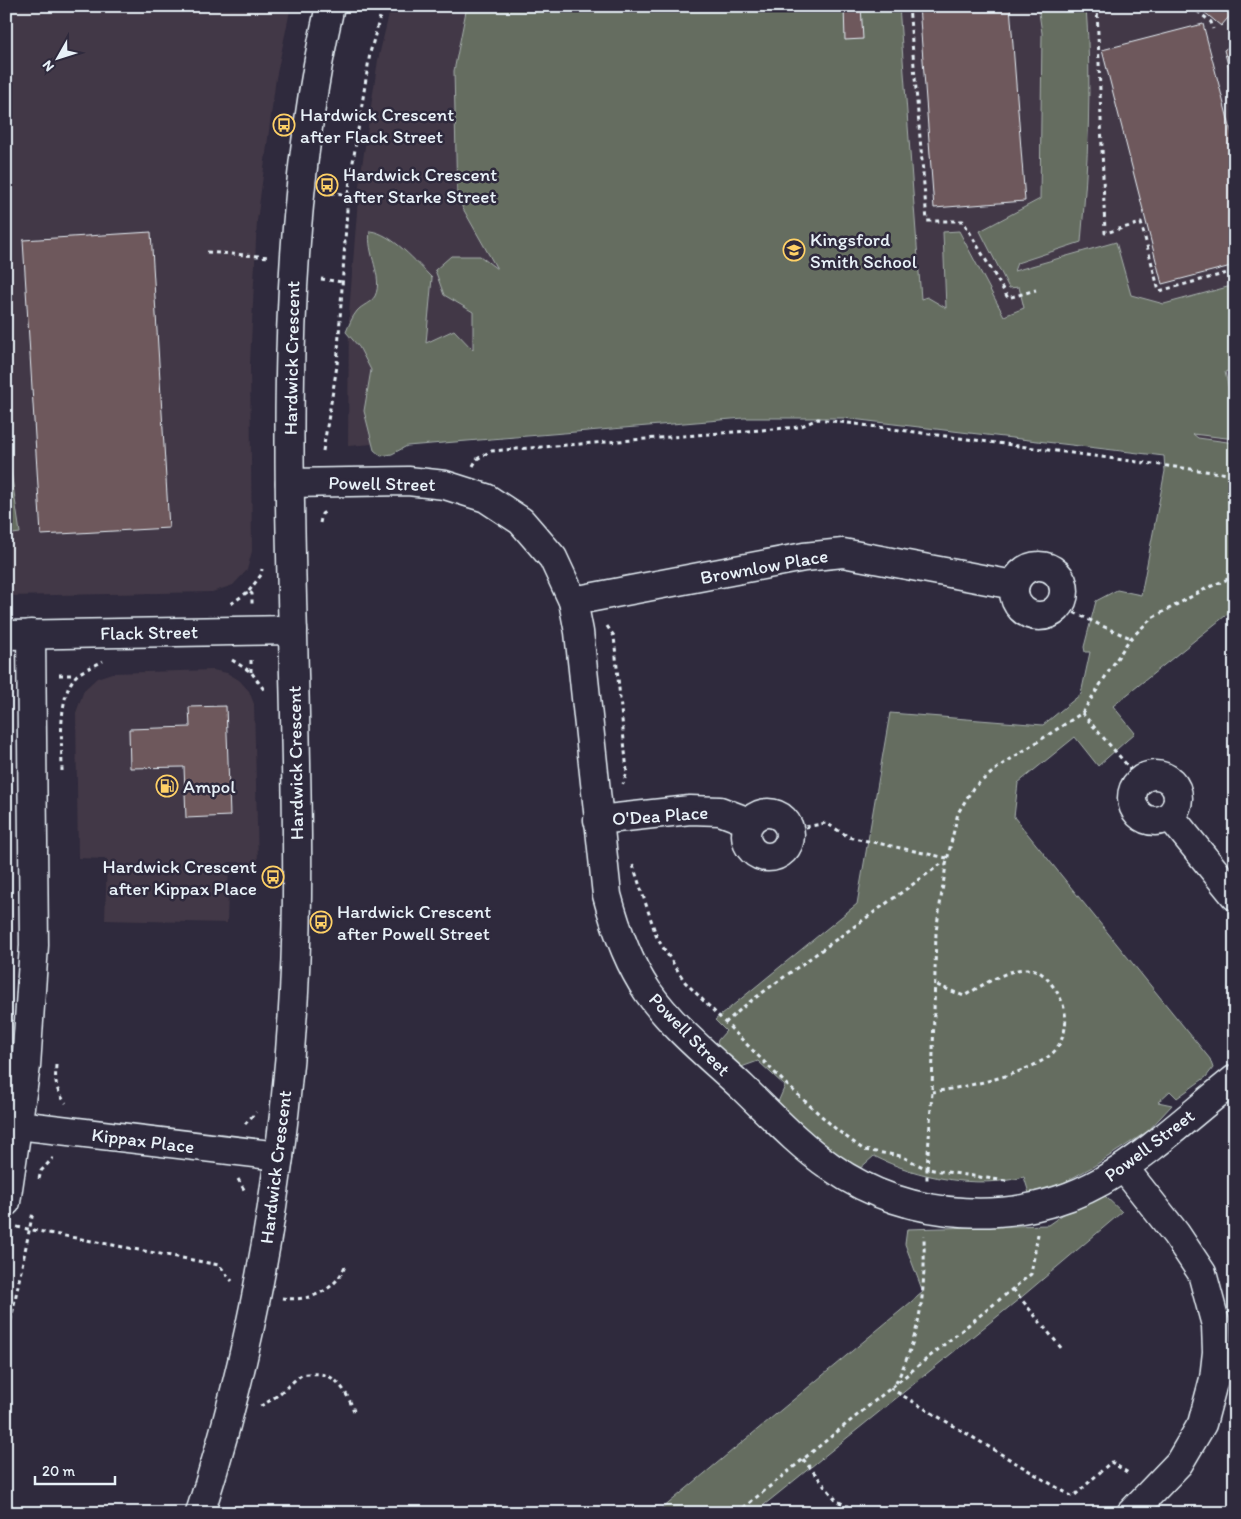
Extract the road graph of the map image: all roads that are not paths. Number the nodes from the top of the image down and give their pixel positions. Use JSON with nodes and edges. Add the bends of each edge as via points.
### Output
{"nodes":[{"id":1,"x":330,"y":6,"type":"edge"},
{"id":2,"x":290,"y":483,"type":"junction"},
{"id":3,"x":1014,"y":585,"type":"junction"},
{"id":4,"x":573,"y":602,"type":"junction"},
{"id":5,"x":293,"y":630,"type":"junction"},
{"id":6,"x":18,"y":634,"type":"edge"},
{"id":7,"x":1140,"y":780,"type":"road end"},
{"id":8,"x":610,"y":819,"type":"junction"},
{"id":9,"x":750,"y":822,"type":"junction"},
{"id":10,"x":1235,"y":896,"type":"edge"},
{"id":11,"x":1235,"y":1078,"type":"edge"},
{"id":12,"x":12,"y":1126,"type":"edge"},
{"id":13,"x":279,"y":1156,"type":"junction"},
{"id":14,"x":1124,"y":1168,"type":"junction"},
{"id":15,"x":10,"y":1214,"type":"edge"},
{"id":16,"x":1225,"y":1381,"type":"edge"},
{"id":17,"x":200,"y":1513,"type":"edge"},
{"id":18,"x":1131,"y":1513,"type":"edge"}],
"edges":[{"from":1,"to":2,"type":"street","name":"Hardwick Crescent","via":[[309,118],[293,265],[289,369]]},
{"from":2,"to":4,"type":"street","name":"Powell Street","via":[[408,481],[445,484],[486,498],[521,520],[552,558]]},
{"from":2,"to":5,"type":"street","name":"Hardwick Crescent"},
{"from":3,"to":3,"type":"street","via":[[1020,574],[1032,566],[1045,566],[1056,572],[1064,583],[1064,596],[1060,605],[1047,615],[1034,616],[1022,609],[1015,598]]},
{"from":3,"to":4,"type":"street","name":"Brownlow Place","via":[[843,553],[804,557]]},
{"from":4,"to":8,"type":"street","name":"Powell Street"},
{"from":5,"to":6,"type":"street","name":"Flack Street"},
{"from":5,"to":13,"type":"street","name":"Hardwick Crescent","via":[[297,897],[292,1026]]},
{"from":6,"to":12,"type":"street","via":[[34,945],[26,1066]]},
{"from":7,"to":10,"type":"street","via":[[1157,774],[1173,782],[1178,800],[1170,816]]},
{"from":8,"to":9,"type":"street","name":"O'Dea Place","via":[[690,810],[720,811]]},
{"from":8,"to":14,"type":"street","name":"Powell Street","via":[[607,895],[615,925],[648,992],[702,1050],[817,1157],[868,1188],[926,1208],[980,1212],[1003,1212],[1044,1204],[1076,1193]]},
{"from":9,"to":9,"type":"street","via":[[745,834],[748,846],[757,855],[770,858],[782,853],[789,843],[790,830],[784,819],[772,813],[760,814]]},
{"from":11,"to":14,"type":"street","name":"Powell Street"},
{"from":12,"to":13,"type":"street","name":"Kippax Place"},
{"from":12,"to":15,"type":"street"},
{"from":13,"to":17,"type":"street","name":"Hardwick Crescent","via":[[258,1289]]},
{"from":14,"to":16,"type":"street","via":[[1202,1273],[1216,1325],[1217,1352]]},
{"from":16,"to":18,"type":"street","via":[[1179,1463]]}]}
